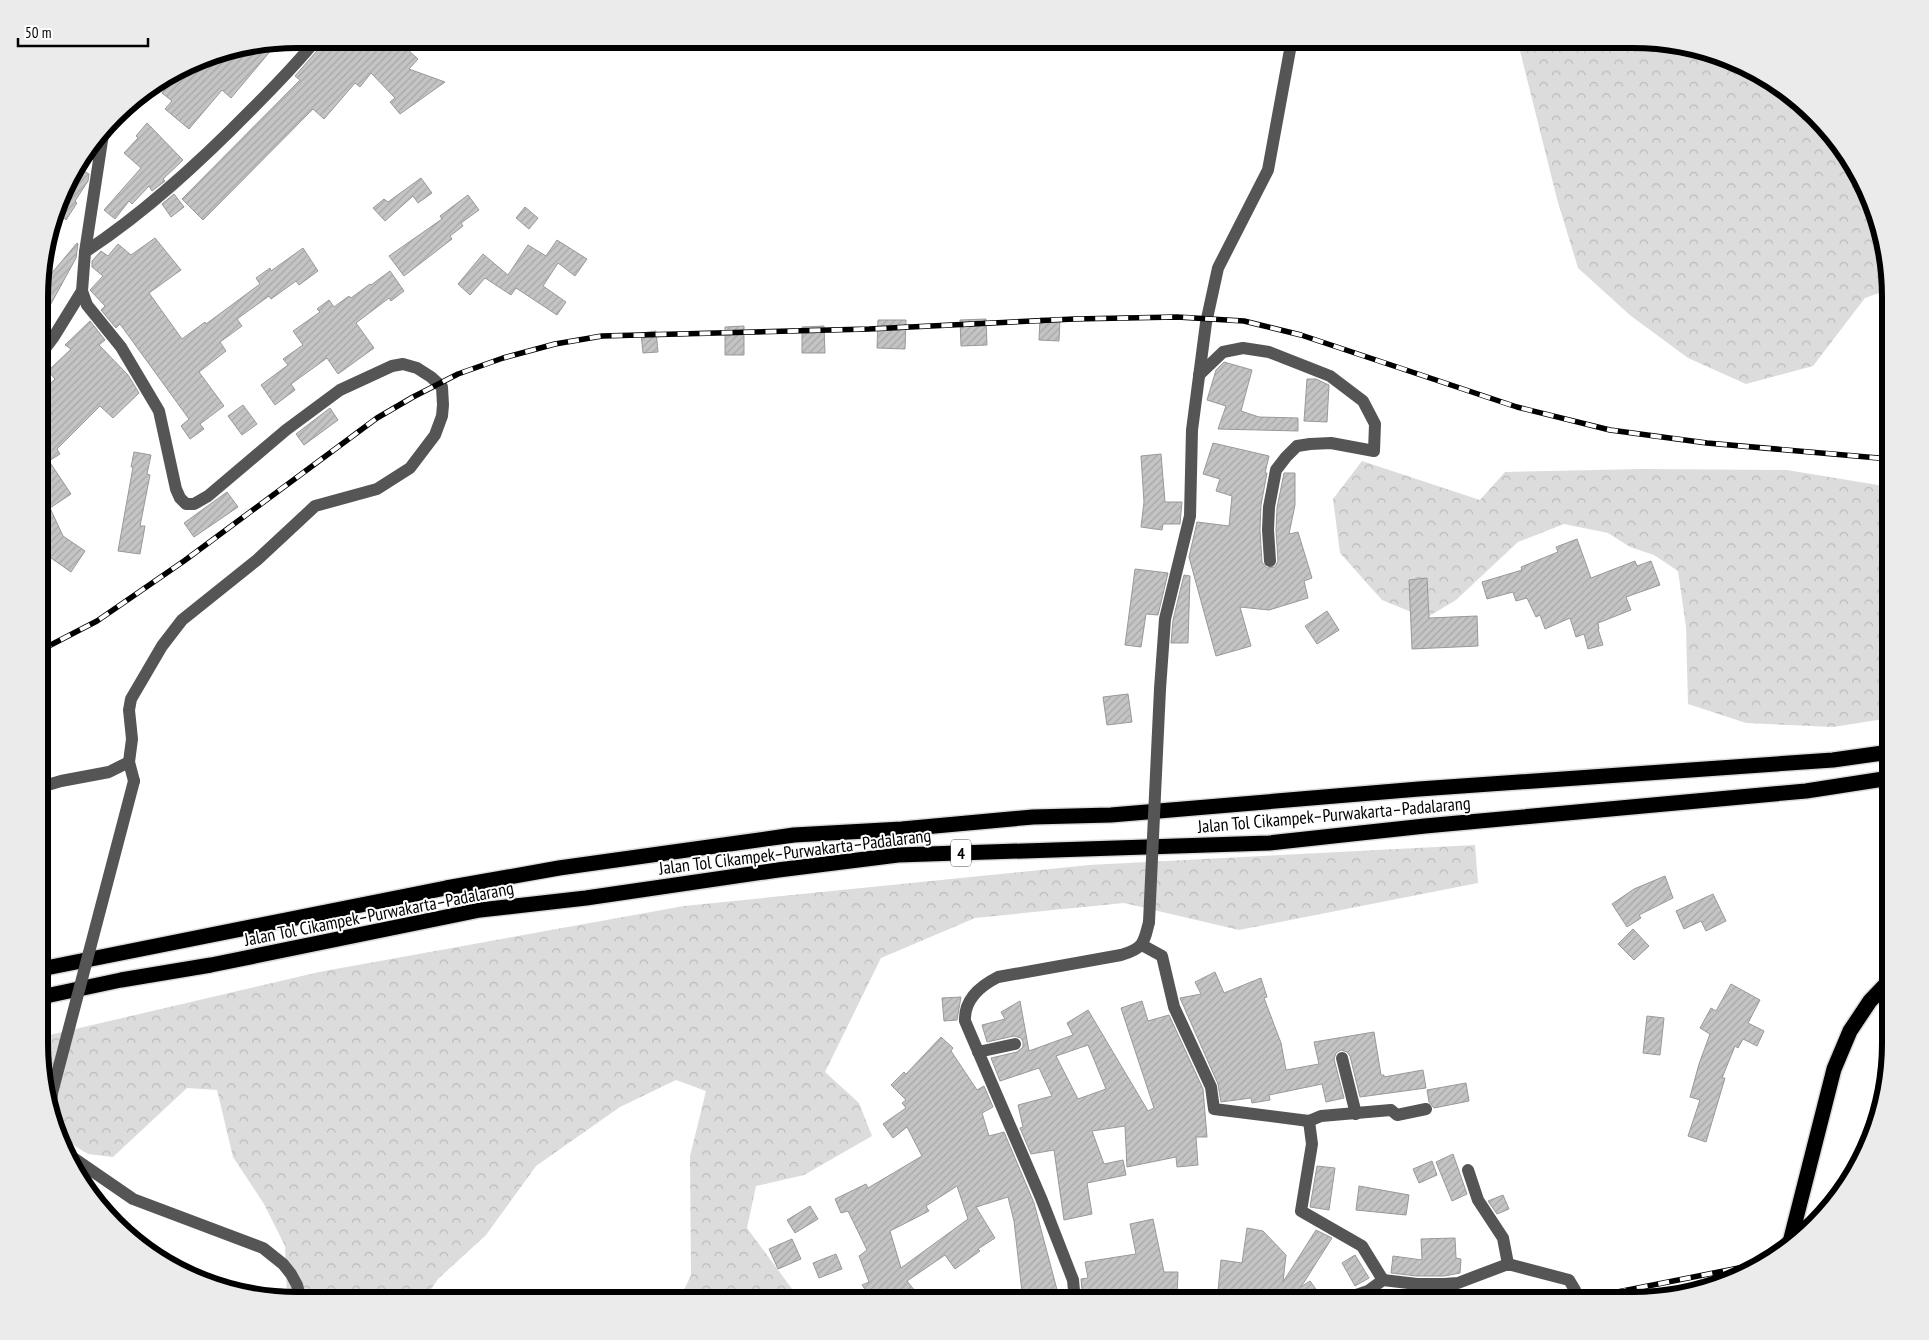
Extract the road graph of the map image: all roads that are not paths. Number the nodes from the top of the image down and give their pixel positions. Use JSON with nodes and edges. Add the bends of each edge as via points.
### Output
{"nodes":[{"id":1,"x":310,"y":48,"type":"edge"},
{"id":2,"x":1290,"y":48,"type":"edge"},
{"id":3,"x":102,"y":141,"type":"edge"},
{"id":4,"x":85,"y":252,"type":"junction"},
{"id":5,"x":82,"y":291,"type":"junction"},
{"id":6,"x":48,"y":345,"type":"edge"},
{"id":7,"x":1199,"y":375,"type":"junction"},
{"id":8,"x":1270,"y":560,"type":"dead end"},
{"id":9,"x":1882,"y":753,"type":"edge"},
{"id":10,"x":129,"y":762,"type":"junction"},
{"id":11,"x":1882,"y":779,"type":"edge"},
{"id":12,"x":48,"y":785,"type":"edge"},
{"id":13,"x":1142,"y":945,"type":"junction"},
{"id":14,"x":48,"y":968,"type":"edge"},
{"id":15,"x":1882,"y":988,"type":"edge"},
{"id":16,"x":48,"y":996,"type":"edge"},
{"id":17,"x":1015,"y":1044,"type":"dead end"},
{"id":18,"x":978,"y":1052,"type":"junction"},
{"id":19,"x":1342,"y":1058,"type":"dead end"},
{"id":20,"x":52,"y":1093,"type":"edge"},
{"id":21,"x":1426,"y":1109,"type":"dead end"},
{"id":22,"x":1356,"y":1114,"type":"junction"},
{"id":23,"x":1309,"y":1121,"type":"junction"},
{"id":24,"x":77,"y":1161,"type":"edge"},
{"id":25,"x":1468,"y":1170,"type":"dead end"},
{"id":26,"x":1792,"y":1235,"type":"edge"},
{"id":27,"x":1508,"y":1264,"type":"junction"},
{"id":28,"x":1383,"y":1280,"type":"junction"},
{"id":29,"x":299,"y":1292,"type":"edge"},
{"id":30,"x":1074,"y":1292,"type":"edge"},
{"id":31,"x":1365,"y":1292,"type":"edge"},
{"id":32,"x":1575,"y":1292,"type":"edge"}],
"edges":[{"from":1,"to":4,"type":"street","via":[[208,154],[122,228]]},
{"from":2,"to":7,"type":"street","via":[[1268,170],[1218,268]]},
{"from":3,"to":4,"type":"street"},
{"from":4,"to":5,"type":"street"},
{"from":5,"to":6,"type":"street"},
{"from":5,"to":10,"type":"street","via":[[87,305],[121,347],[159,410],[176,489],[186,504],[194,504],[208,496],[286,430],[340,390],[392,366],[403,364],[417,368],[442,387],[442,416],[435,435],[410,468],[377,489],[315,506],[258,560],[182,620],[162,646],[131,699]]},
{"from":7,"to":8,"type":"street","via":[[1223,352],[1243,348],[1269,352],[1330,376],[1363,401],[1376,424],[1374,451],[1331,443],[1297,446],[1276,470],[1268,530]]},
{"from":7,"to":13,"type":"street","bridge":true,"via":[[1192,430],[1190,516],[1166,619],[1148,922]]},
{"from":9,"to":14,"type":"highway","name":"Jalan Tol Cikampek–Purwakarta–Padalarang","number":"4","via":[[1833,760],[902,830],[794,835],[559,868],[446,888]]},
{"from":10,"to":12,"type":"street","via":[[109,772]]},
{"from":10,"to":20,"type":"street","bridge":true,"via":[[134,781]]},
{"from":11,"to":16,"type":"highway","name":"Jalan Tol Cikampek–Purwakarta–Padalarang","number":"4","via":[[1806,791],[1269,843],[898,855],[480,910]]},
{"from":13,"to":18,"type":"street","via":[[1121,955],[998,977],[986,983],[970,999],[965,1014]]},
{"from":13,"to":23,"type":"street","via":[[1162,956],[1174,1007],[1211,1088],[1214,1110]]},
{"from":15,"to":26,"type":"highway","via":[[1850,1031],[1834,1069]]},
{"from":17,"to":18,"type":"street"},
{"from":18,"to":30,"type":"street","via":[[1041,1198],[1073,1280]]},
{"from":19,"to":22,"type":"street"},
{"from":21,"to":22,"type":"street","via":[[1397,1114],[1392,1110]]},
{"from":22,"to":23,"type":"street","via":[[1321,1116]]},
{"from":23,"to":28,"type":"street","via":[[1312,1144],[1301,1211],[1362,1246]]},
{"from":24,"to":29,"type":"street","via":[[133,1199],[263,1248],[283,1264]]},
{"from":25,"to":27,"type":"street","via":[[1478,1200],[1503,1238]]},
{"from":27,"to":28,"type":"street","via":[[1451,1284]]},
{"from":27,"to":32,"type":"street","via":[[1569,1280]]},
{"from":28,"to":31,"type":"street"}]}
